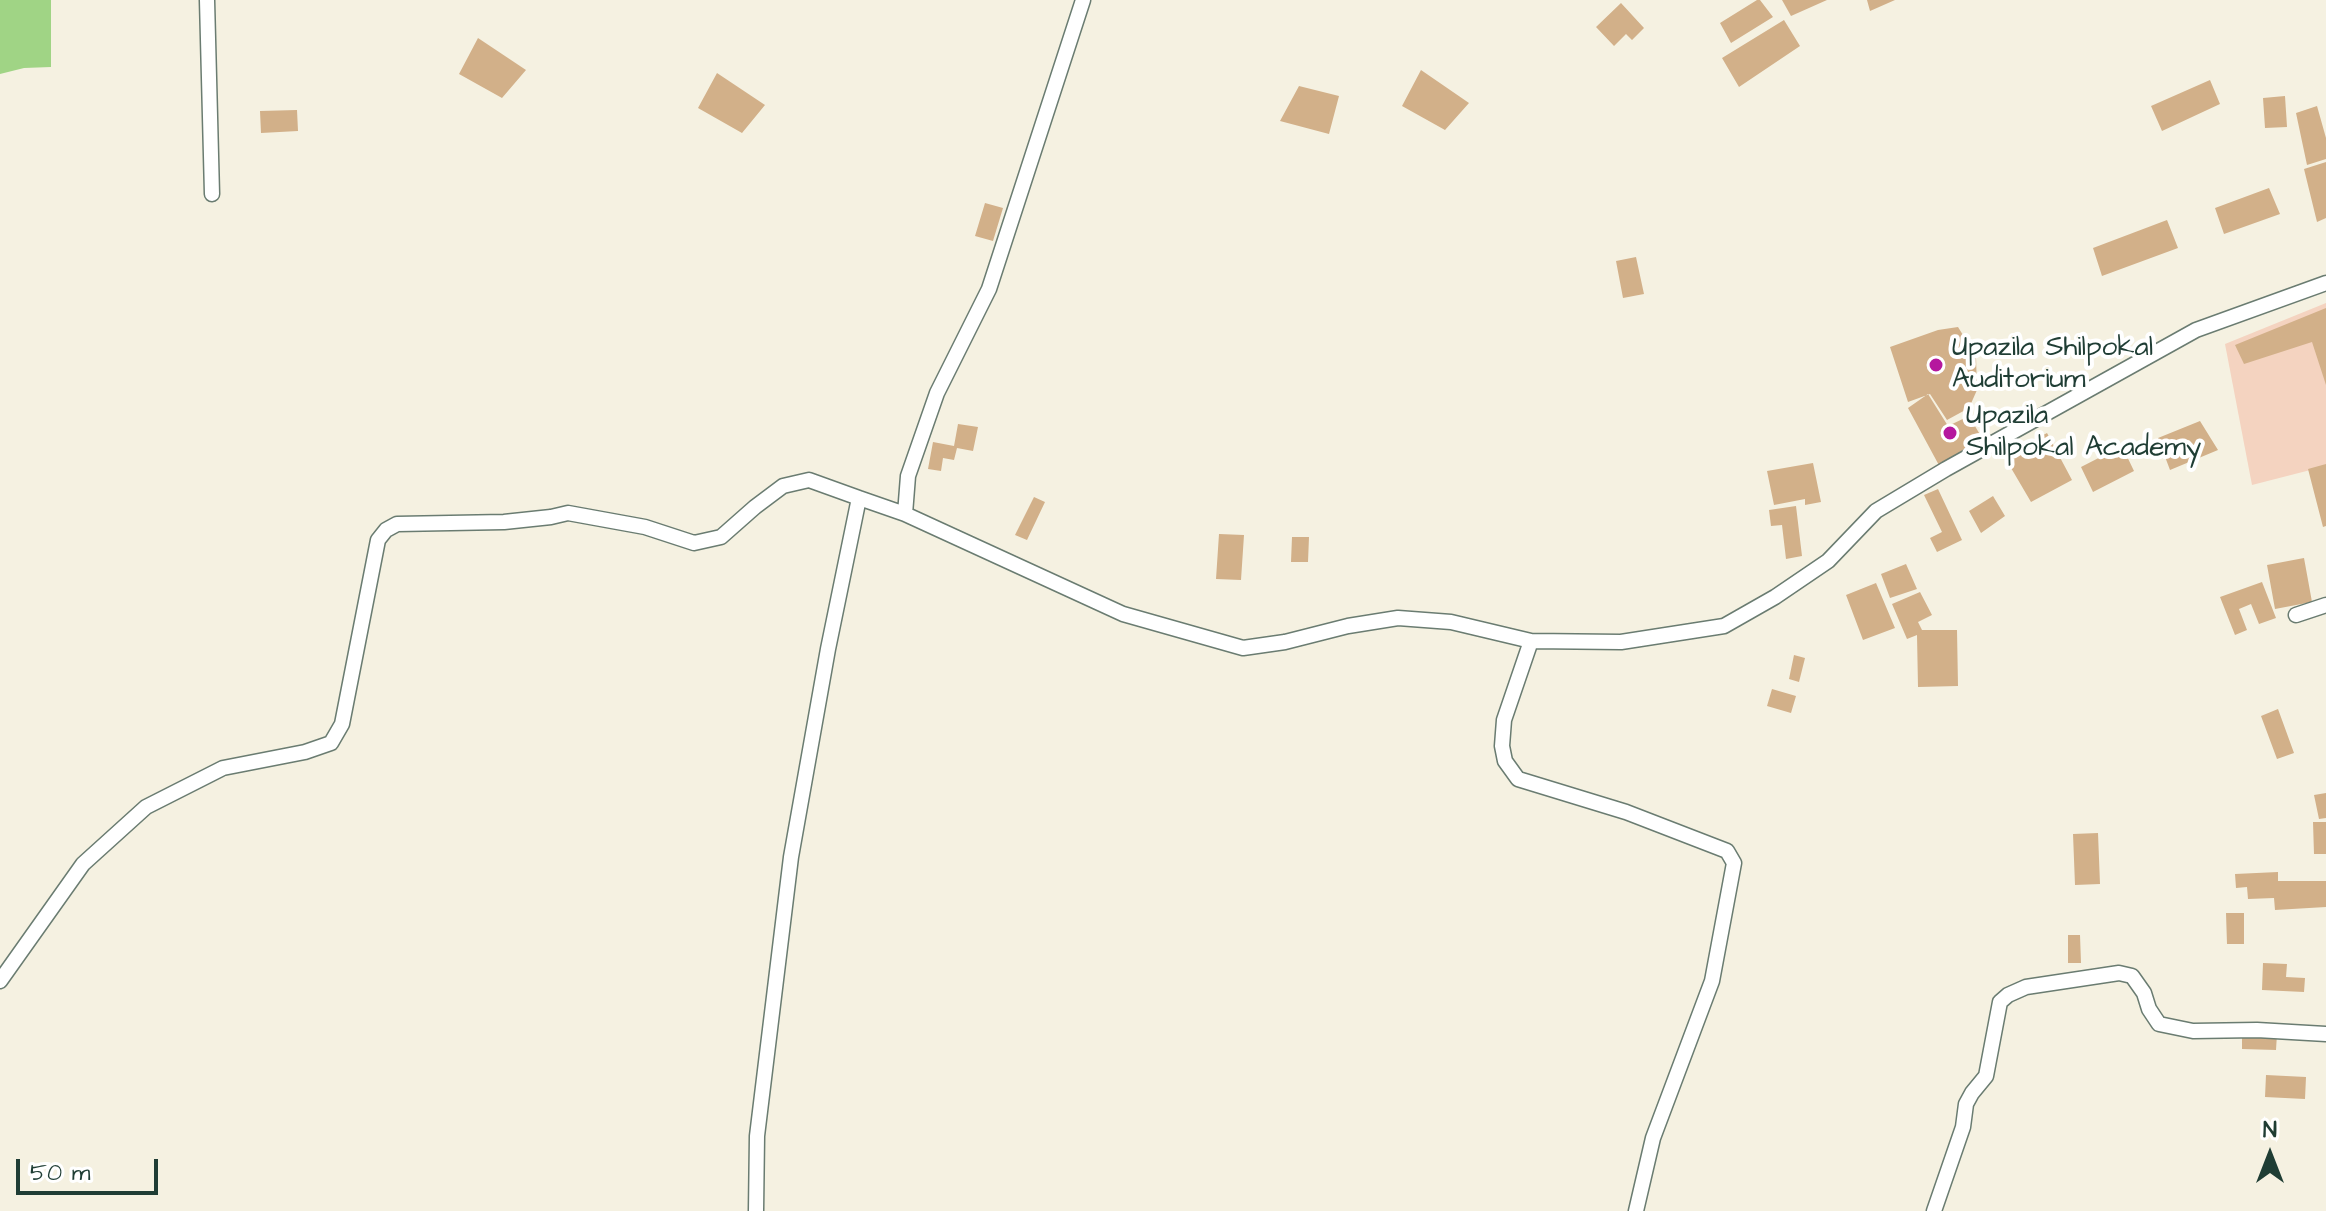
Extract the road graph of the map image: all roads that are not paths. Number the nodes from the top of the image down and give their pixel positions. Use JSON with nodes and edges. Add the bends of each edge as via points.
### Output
{"nodes":[{"id":1,"x":207,"y":0,"type":"edge"},
{"id":2,"x":1083,"y":0,"type":"edge"},
{"id":3,"x":212,"y":194,"type":"dead end"},
{"id":4,"x":2326,"y":283,"type":"edge"},
{"id":5,"x":859,"y":498,"type":"junction"},
{"id":6,"x":905,"y":514,"type":"junction"},
{"id":7,"x":2326,"y":605,"type":"edge"},
{"id":8,"x":2296,"y":615,"type":"dead end"},
{"id":9,"x":1531,"y":641,"type":"junction"},
{"id":10,"x":0,"y":981,"type":"edge"},
{"id":11,"x":2326,"y":1034,"type":"edge"},
{"id":12,"x":756,"y":1211,"type":"edge"},
{"id":13,"x":1636,"y":1211,"type":"edge"},
{"id":14,"x":1934,"y":1211,"type":"edge"}],
"edges":[{"from":1,"to":3,"type":"street"},
{"from":2,"to":6,"type":"street","via":[[989,289],[937,393],[908,476]]},
{"from":4,"to":9,"type":"street","via":[[2196,330],[1946,469],[1876,511],[1828,561],[1724,626],[1621,642]]},
{"from":5,"to":6,"type":"street"},
{"from":5,"to":10,"type":"street","via":[[809,480],[783,486],[721,537],[694,543],[645,527],[568,513],[504,522],[397,524],[386,530],[378,540],[342,724],[331,743],[223,768],[146,807],[83,864]]},
{"from":5,"to":12,"type":"street","via":[[791,857],[757,1136]]},
{"from":6,"to":9,"type":"street","via":[[1123,614],[1243,648],[1398,618],[1451,622]]},
{"from":7,"to":8,"type":"street"},
{"from":9,"to":13,"type":"street","via":[[1504,720],[1505,761],[1518,779],[1727,851],[1734,863],[1712,981],[1653,1138]]},
{"from":11,"to":14,"type":"street","via":[[2193,1031],[2159,1024],[2132,976],[2119,973],[2026,987],[2008,995],[2000,1002],[1986,1076],[1966,1104]]}]}
